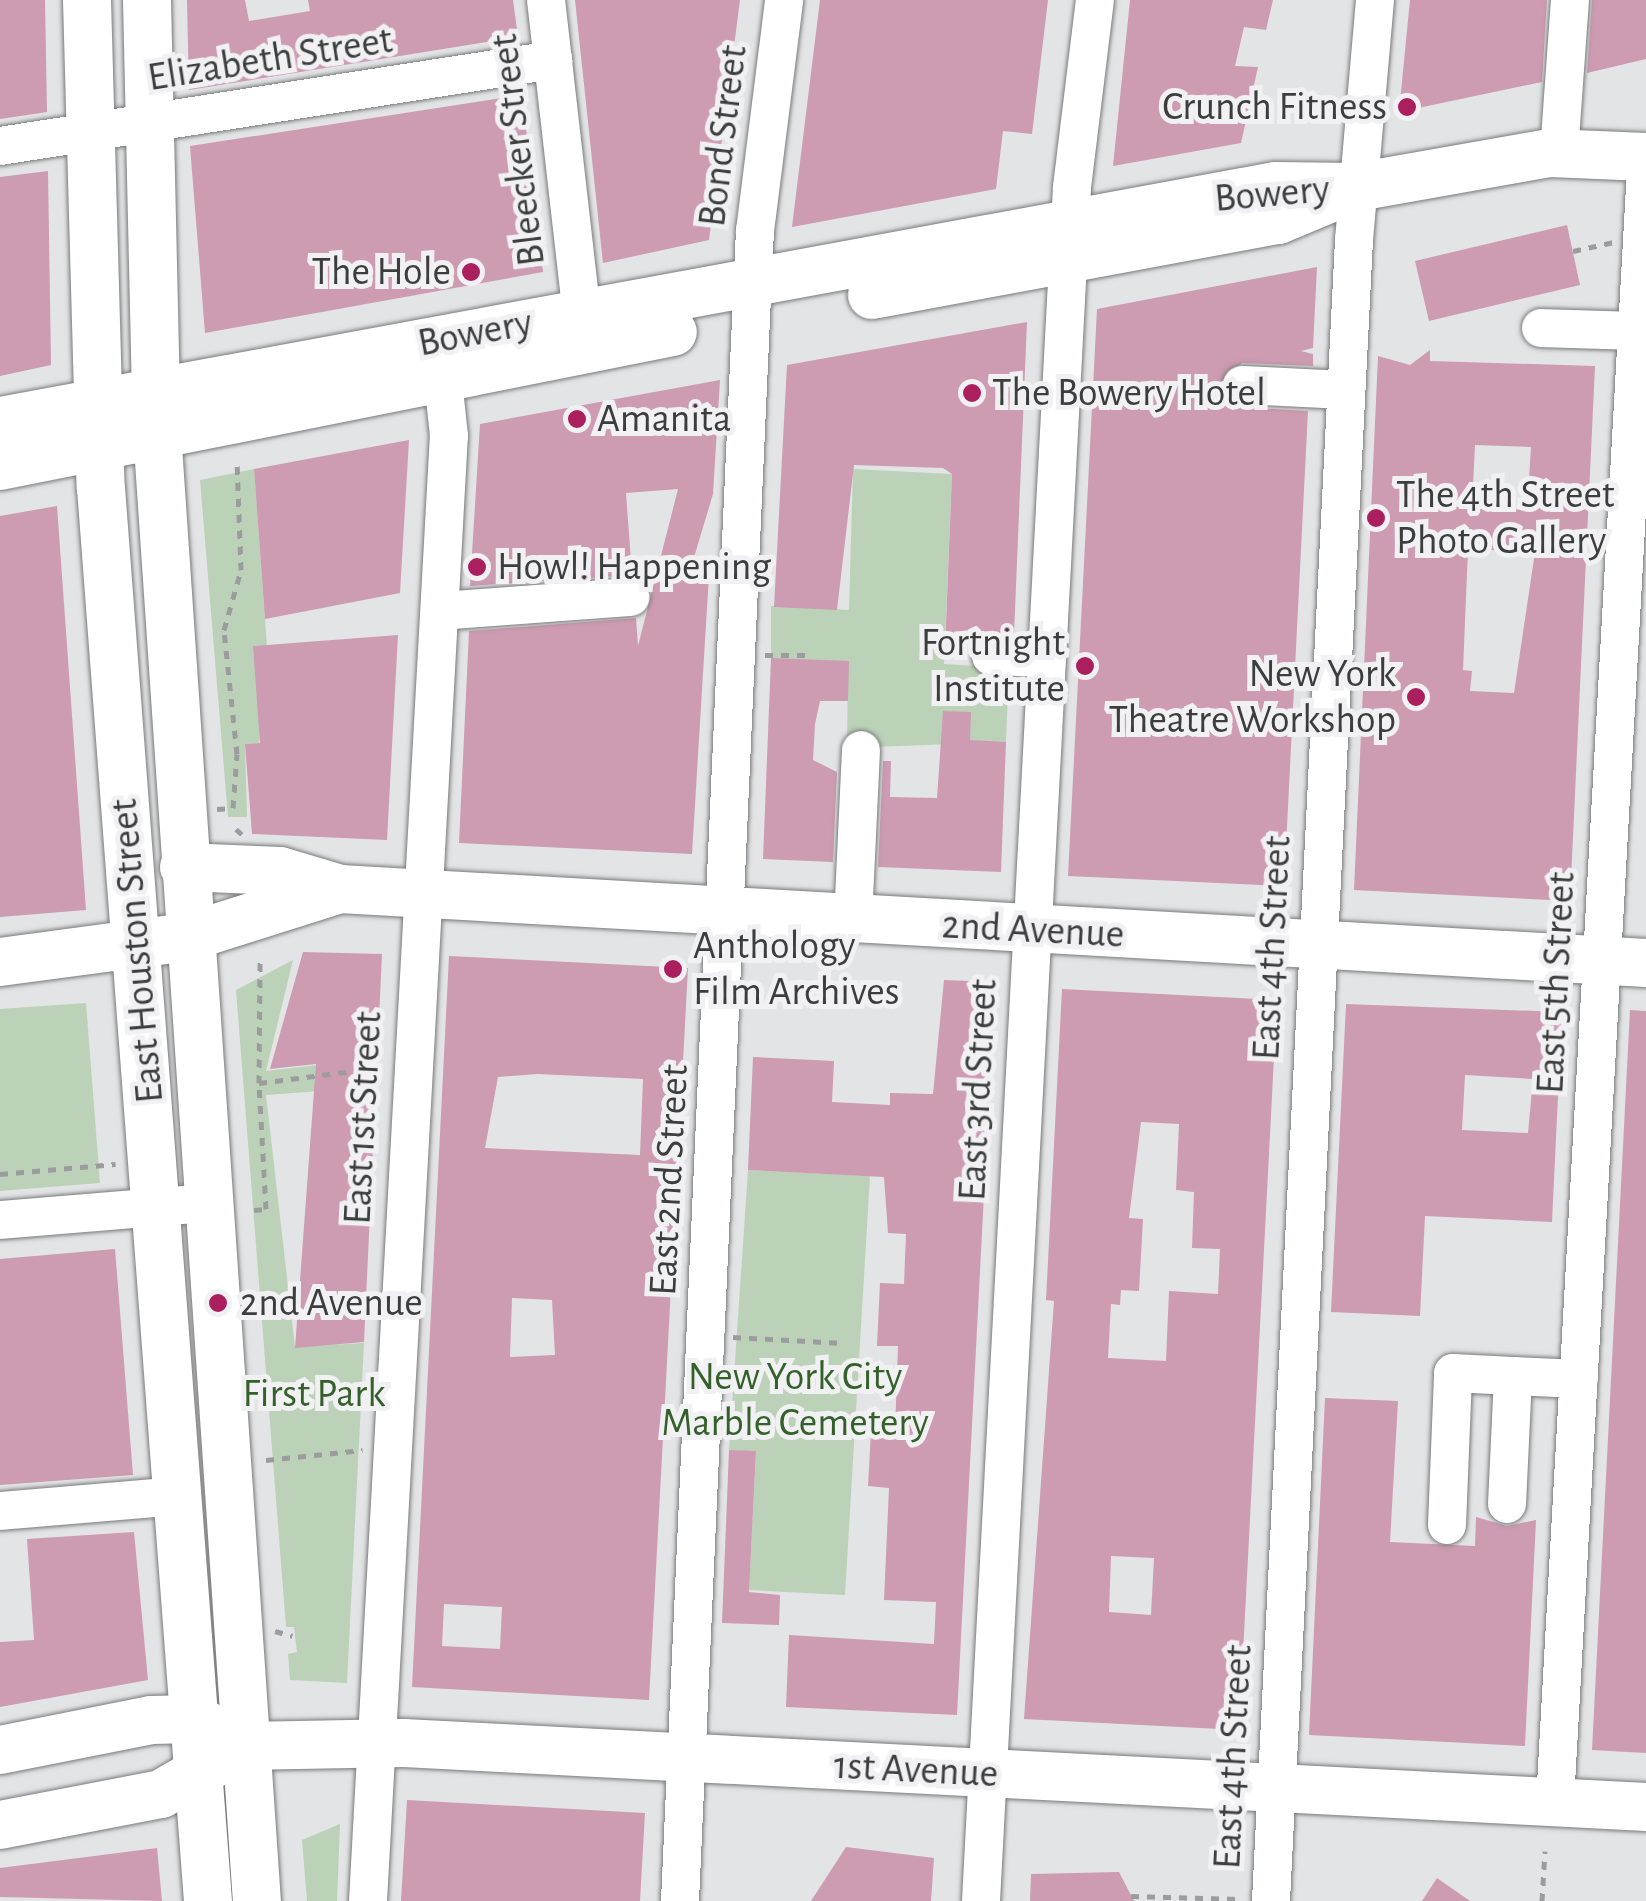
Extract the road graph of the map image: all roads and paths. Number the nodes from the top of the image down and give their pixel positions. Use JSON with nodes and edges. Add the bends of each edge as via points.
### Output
{"nodes":[{"id":1,"x":87,"y":0,"type":"edge"},
{"id":2,"x":146,"y":0,"type":"edge"},
{"id":3,"x":546,"y":0,"type":"edge"},
{"id":4,"x":784,"y":0,"type":"edge"},
{"id":5,"x":1095,"y":0,"type":"edge"},
{"id":6,"x":1375,"y":0,"type":"edge"},
{"id":7,"x":1570,"y":0,"type":"edge"},
{"id":8,"x":553,"y":60,"type":"junction"},
{"id":9,"x":149,"y":124,"type":"junction"},
{"id":10,"x":90,"y":133,"type":"junction"},
{"id":11,"x":0,"y":146,"type":"edge"},
{"id":12,"x":1559,"y":153,"type":"junction"},
{"id":13,"x":1646,"y":157,"type":"edge"},
{"id":14,"x":1646,"y":168,"type":"edge"},
{"id":15,"x":1357,"y":187,"type":"junction"},
{"id":16,"x":1070,"y":241,"type":"junction"},
{"id":17,"x":1641,"y":242,"type":"junction"},
{"id":18,"x":1573,"y":252,"type":"dead end"},
{"id":19,"x":754,"y":300,"type":"junction"},
{"id":20,"x":1540,"y":328,"type":"dead end"},
{"id":21,"x":1635,"y":331,"type":"junction"},
{"id":22,"x":584,"y":332,"type":"junction"},
{"id":23,"x":441,"y":358,"type":"junction"},
{"id":24,"x":1242,"y":385,"type":"dead end"},
{"id":25,"x":1346,"y":390,"type":"junction"},
{"id":26,"x":156,"y":412,"type":"junction"},
{"id":27,"x":0,"y":421,"type":"edge"},
{"id":28,"x":97,"y":424,"type":"junction"},
{"id":29,"x":237,"y":463,"type":"dead end"},
{"id":30,"x":0,"y":466,"type":"edge"},
{"id":31,"x":630,"y":596,"type":"dead end"},
{"id":32,"x":440,"y":611,"type":"junction"},
{"id":33,"x":765,"y":655,"type":"dead end"},
{"id":34,"x":813,"y":655,"type":"dead end"},
{"id":35,"x":991,"y":656,"type":"dead end"},
{"id":36,"x":1047,"y":658,"type":"junction"},
{"id":37,"x":860,"y":750,"type":"dead end"},
{"id":38,"x":217,"y":809,"type":"dead end"},
{"id":39,"x":184,"y":866,"type":"junction"},
{"id":40,"x":340,"y":889,"type":"junction"},
{"id":41,"x":422,"y":894,"type":"junction"},
{"id":42,"x":726,"y":914,"type":"junction"},
{"id":43,"x":854,"y":920,"type":"junction"},
{"id":44,"x":1032,"y":930,"type":"junction"},
{"id":45,"x":188,"y":937,"type":"junction"},
{"id":46,"x":1316,"y":944,"type":"junction"},
{"id":47,"x":136,"y":948,"type":"junction"},
{"id":48,"x":260,"y":961,"type":"dead end"},
{"id":49,"x":0,"y":962,"type":"edge"},
{"id":50,"x":1625,"y":962,"type":"edge"},
{"id":51,"x":388,"y":1067,"type":"dead end"},
{"id":52,"x":259,"y":1082,"type":"junction"},
{"id":53,"x":116,"y":1164,"type":"dead end"},
{"id":54,"x":0,"y":1174,"type":"edge"},
{"id":55,"x":205,"y":1203,"type":"junction"},
{"id":56,"x":158,"y":1207,"type":"junction"},
{"id":57,"x":254,"y":1210,"type":"dead end"},
{"id":58,"x":0,"y":1220,"type":"edge"},
{"id":59,"x":730,"y":1337,"type":"dead end"},
{"id":60,"x":843,"y":1343,"type":"dead end"},
{"id":61,"x":1513,"y":1376,"type":"junction"},
{"id":62,"x":1579,"y":1379,"type":"junction"},
{"id":63,"x":367,"y":1450,"type":"dead end"},
{"id":64,"x":266,"y":1460,"type":"dead end"},
{"id":65,"x":180,"y":1496,"type":"junction"},
{"id":66,"x":1507,"y":1504,"type":"dead end"},
{"id":67,"x":0,"y":1511,"type":"edge"},
{"id":68,"x":1447,"y":1526,"type":"dead end"},
{"id":69,"x":276,"y":1631,"type":"dead end"},
{"id":70,"x":292,"y":1636,"type":"dead end"},
{"id":71,"x":194,"y":1718,"type":"junction"},
{"id":72,"x":376,"y":1744,"type":"junction"},
{"id":73,"x":244,"y":1746,"type":"junction"},
{"id":74,"x":0,"y":1750,"type":"edge"},
{"id":75,"x":686,"y":1758,"type":"junction"},
{"id":76,"x":988,"y":1774,"type":"junction"},
{"id":77,"x":198,"y":1780,"type":"junction"},
{"id":78,"x":1278,"y":1788,"type":"junction"},
{"id":79,"x":1555,"y":1802,"type":"junction"},
{"id":80,"x":1646,"y":1807,"type":"edge"},
{"id":81,"x":0,"y":1825,"type":"edge"},
{"id":82,"x":1545,"y":1851,"type":"dead end"},
{"id":83,"x":1131,"y":1896,"type":"dead end"},
{"id":84,"x":1257,"y":1900,"type":"edge"},
{"id":85,"x":208,"y":1901,"type":"edge"},
{"id":86,"x":257,"y":1901,"type":"edge"},
{"id":87,"x":368,"y":1901,"type":"edge"},
{"id":88,"x":680,"y":1901,"type":"edge"},
{"id":89,"x":981,"y":1901,"type":"edge"},
{"id":90,"x":1542,"y":1901,"type":"edge"}],
"edges":[{"from":1,"to":10,"type":"main road","name":"East Houston Street"},
{"from":2,"to":9,"type":"main road","name":"East Houston Street"},
{"from":3,"to":8,"type":"street","name":"Bleecker Street"},
{"from":4,"to":19,"type":"street","name":"Bond Street"},
{"from":5,"to":16,"type":"street","name":"East 3rd Street"},
{"from":6,"to":15,"type":"street","name":"East 4th Street"},
{"from":7,"to":12,"type":"street"},
{"from":8,"to":9,"type":"street","name":"Elizabeth Street"},
{"from":8,"to":22,"type":"street","name":"Bleecker Street"},
{"from":9,"to":10,"type":"street","name":"Elizabeth Street"},
{"from":9,"to":26,"type":"main road","name":"East Houston Street"},
{"from":10,"to":11,"type":"street","name":"Elizabeth Street"},
{"from":10,"to":28,"type":"main road","name":"East Houston Street"},
{"from":12,"to":13,"type":"main road","name":"Bowery"},
{"from":12,"to":15,"type":"main road","name":"Bowery"},
{"from":14,"to":17,"type":"street","name":"East 5th Street"},
{"from":15,"to":16,"type":"main road","name":"Bowery","via":[[1276,186]]},
{"from":15,"to":25,"type":"street","name":"East 4th Street"},
{"from":16,"to":19,"type":"main road","name":"Bowery"},
{"from":16,"to":36,"type":"street","name":"East 3rd Street"},
{"from":17,"to":18,"type":"path"},
{"from":17,"to":21,"type":"street","name":"East 5th Street"},
{"from":19,"to":22,"type":"main road","name":"Bowery"},
{"from":19,"to":42,"type":"street","name":"East 2nd Street"},
{"from":20,"to":21,"type":"street"},
{"from":21,"to":50,"type":"street","name":"East 5th Street"},
{"from":22,"to":23,"type":"main road","name":"Bowery"},
{"from":23,"to":26,"type":"main road","name":"Bowery"},
{"from":23,"to":32,"type":"street","name":"East 1st Street"},
{"from":24,"to":25,"type":"street"},
{"from":25,"to":46,"type":"street","name":"East 4th Street"},
{"from":26,"to":28,"type":"main road","name":"Bowery"},
{"from":26,"to":39,"type":"main road","name":"East Houston Street"},
{"from":27,"to":28,"type":"main road","name":"Bowery"},
{"from":28,"to":30,"type":"main road","name":"Bowery"},
{"from":28,"to":47,"type":"main road","name":"East Houston Street"},
{"from":29,"to":38,"type":"path","via":[[241,570],[224,630],[237,754],[233,808]]},
{"from":31,"to":32,"type":"street"},
{"from":32,"to":41,"type":"street","name":"East 1st Street"},
{"from":33,"to":34,"type":"path"},
{"from":35,"to":36,"type":"street"},
{"from":36,"to":44,"type":"street","name":"East 3rd Street"},
{"from":37,"to":43,"type":"street"},
{"from":39,"to":40,"type":"main road","via":[[280,871]]},
{"from":39,"to":45,"type":"main road","name":"East Houston Street"},
{"from":40,"to":41,"type":"main road","name":"2nd Avenue"},
{"from":40,"to":45,"type":"main road","name":"2nd Avenue"},
{"from":41,"to":42,"type":"main road","name":"2nd Avenue"},
{"from":41,"to":72,"type":"street","name":"East 1st Street"},
{"from":42,"to":43,"type":"main road","name":"2nd Avenue"},
{"from":42,"to":75,"type":"street","name":"East 2nd Street"},
{"from":43,"to":44,"type":"main road","name":"2nd Avenue"},
{"from":44,"to":46,"type":"main road","name":"2nd Avenue"},
{"from":44,"to":76,"type":"street","name":"East 3rd Street"},
{"from":45,"to":47,"type":"main road","name":"2nd Avenue"},
{"from":45,"to":55,"type":"main road","name":"East Houston Street"},
{"from":46,"to":50,"type":"main road","name":"2nd Avenue"},
{"from":46,"to":78,"type":"street","name":"East 4th Street"},
{"from":47,"to":49,"type":"main road","name":"2nd Avenue"},
{"from":47,"to":56,"type":"main road","name":"East Houston Street"},
{"from":48,"to":52,"type":"path"},
{"from":50,"to":62,"type":"street","name":"East 5th Street"},
{"from":51,"to":52,"type":"path"},
{"from":52,"to":57,"type":"path","via":[[266,1209]]},
{"from":53,"to":54,"type":"path"},
{"from":55,"to":56,"type":"street"},
{"from":55,"to":73,"type":"main road","name":"East Houston Street"},
{"from":56,"to":58,"type":"street"},
{"from":56,"to":65,"type":"main road","name":"East Houston Street"},
{"from":59,"to":60,"type":"path"},
{"from":61,"to":62,"type":"street"},
{"from":61,"to":66,"type":"street"},
{"from":61,"to":68,"type":"street","via":[[1454,1374]]},
{"from":62,"to":79,"type":"street","name":"East 5th Street"},
{"from":63,"to":64,"type":"path"},
{"from":65,"to":67,"type":"street"},
{"from":65,"to":71,"type":"main road","name":"East Houston Street"},
{"from":69,"to":70,"type":"path"},
{"from":71,"to":73,"type":"main road"},
{"from":71,"to":74,"type":"main road"},
{"from":71,"to":77,"type":"main road","name":"East Houston Street"},
{"from":72,"to":73,"type":"main road","name":"1st Avenue"},
{"from":72,"to":75,"type":"main road","name":"1st Avenue"},
{"from":72,"to":87,"type":"street","name":"East 1st Street"},
{"from":73,"to":77,"type":"main road"},
{"from":73,"to":86,"type":"main road","name":"East Houston Street"},
{"from":75,"to":76,"type":"main road","name":"1st Avenue"},
{"from":75,"to":88,"type":"street","name":"East 2nd Street"},
{"from":76,"to":78,"type":"main road","name":"1st Avenue"},
{"from":76,"to":89,"type":"street","name":"East 3rd Street"},
{"from":77,"to":81,"type":"main road"},
{"from":77,"to":85,"type":"main road","name":"East Houston Street"},
{"from":78,"to":79,"type":"main road","name":"1st Avenue"},
{"from":78,"to":84,"type":"street","name":"East 4th Street"},
{"from":79,"to":80,"type":"main road","name":"1st Avenue"},
{"from":82,"to":90,"type":"path"},
{"from":83,"to":84,"type":"path"}]}
